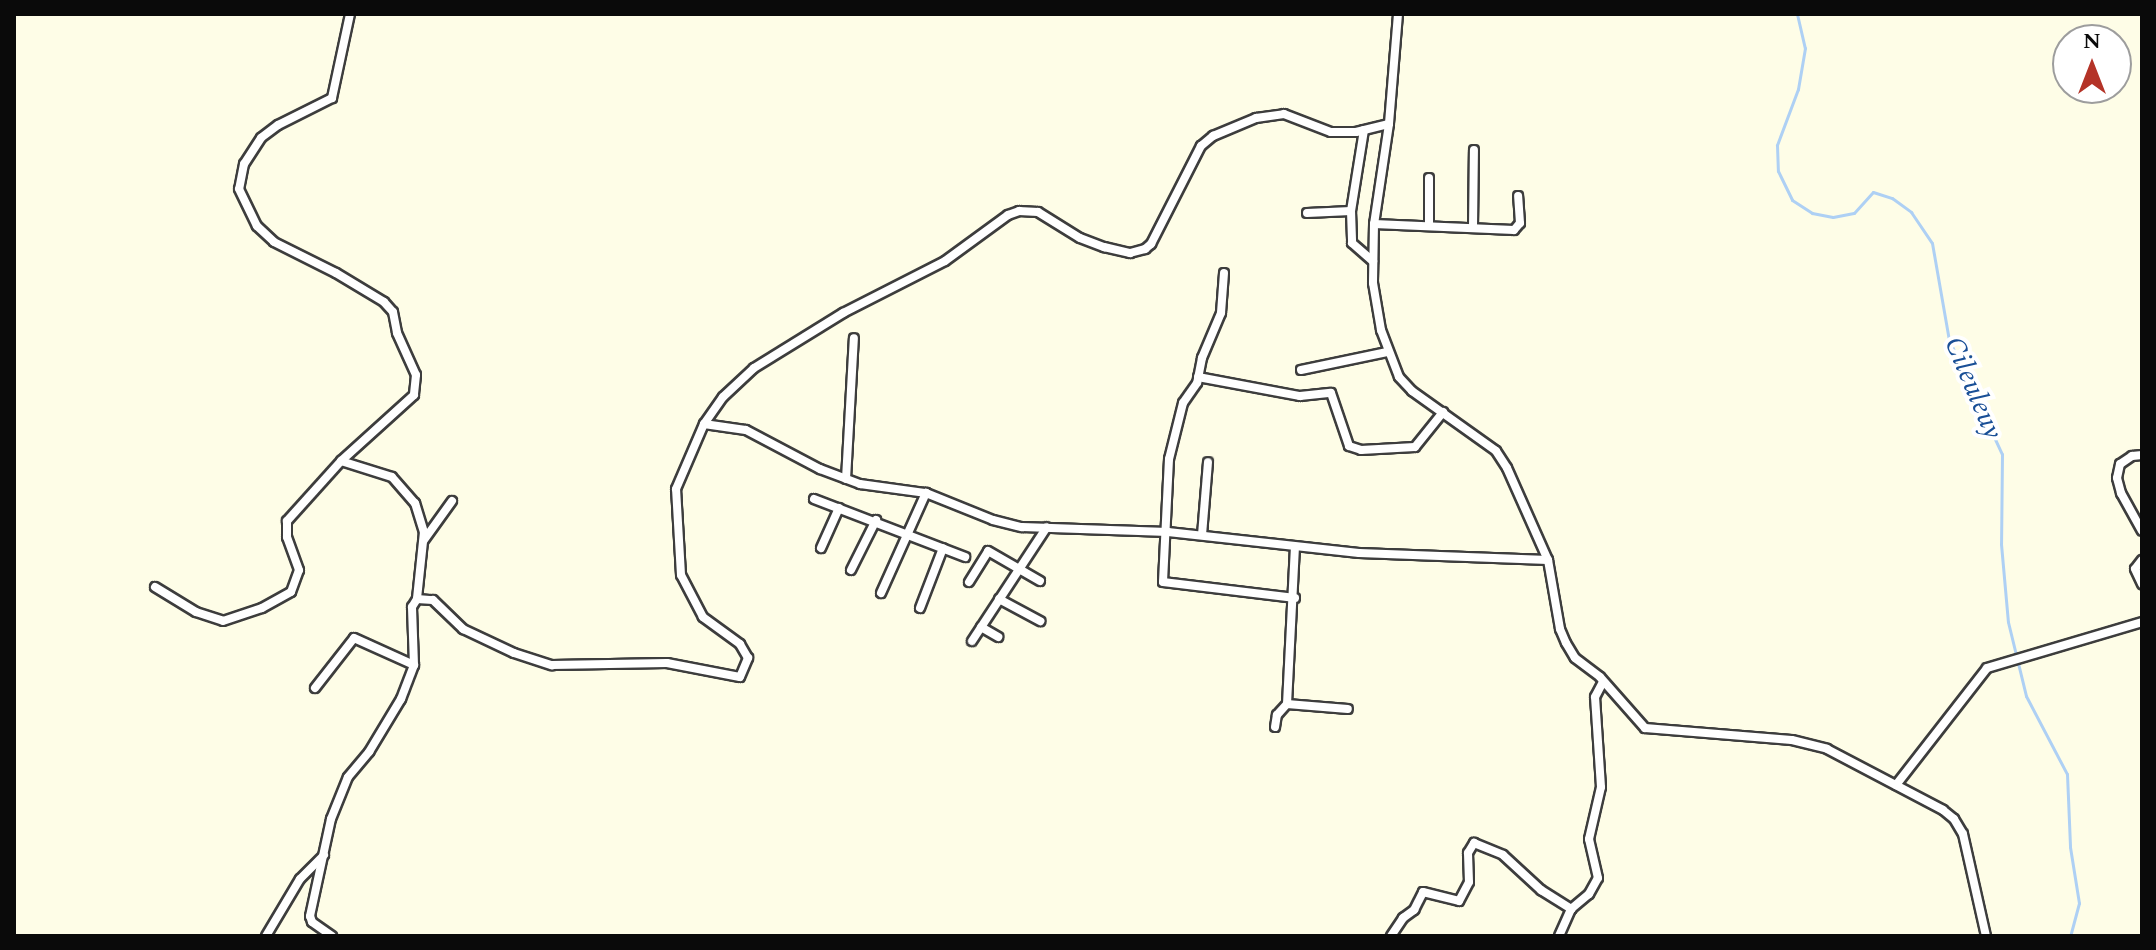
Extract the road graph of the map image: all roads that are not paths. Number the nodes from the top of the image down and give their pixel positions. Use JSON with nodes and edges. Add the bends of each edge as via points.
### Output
{"nodes":[{"id":1,"x":350,"y":14,"type":"edge"},
{"id":2,"x":1398,"y":14,"type":"edge"},
{"id":3,"x":1389,"y":124,"type":"junction"},
{"id":4,"x":1364,"y":130,"type":"junction"},
{"id":5,"x":1474,"y":150,"type":"dead end"},
{"id":6,"x":1429,"y":178,"type":"dead end"},
{"id":7,"x":1518,"y":196,"type":"dead end"},
{"id":8,"x":1351,"y":211,"type":"junction"},
{"id":9,"x":1307,"y":213,"type":"dead end"},
{"id":10,"x":1374,"y":224,"type":"junction"},
{"id":11,"x":1429,"y":225,"type":"junction"},
{"id":12,"x":1473,"y":227,"type":"junction"},
{"id":13,"x":1373,"y":261,"type":"junction"},
{"id":14,"x":1224,"y":273,"type":"dead end"},
{"id":15,"x":854,"y":338,"type":"dead end"},
{"id":16,"x":1387,"y":352,"type":"junction"},
{"id":17,"x":1301,"y":370,"type":"dead end"},
{"id":18,"x":1198,"y":377,"type":"junction"},
{"id":19,"x":1443,"y":412,"type":"junction"},
{"id":20,"x":704,"y":424,"type":"junction"},
{"id":21,"x":2142,"y":455,"type":"edge"},
{"id":22,"x":341,"y":461,"type":"junction"},
{"id":23,"x":1208,"y":462,"type":"dead end"},
{"id":24,"x":846,"y":479,"type":"junction"},
{"id":25,"x":926,"y":493,"type":"junction"},
{"id":26,"x":814,"y":499,"type":"dead end"},
{"id":27,"x":452,"y":501,"type":"dead end"},
{"id":28,"x":839,"y":508,"type":"junction"},
{"id":29,"x":876,"y":520,"type":"junction"},
{"id":30,"x":1047,"y":527,"type":"junction"},
{"id":31,"x":2142,"y":531,"type":"edge"},
{"id":32,"x":1168,"y":532,"type":"junction"},
{"id":33,"x":908,"y":534,"type":"junction"},
{"id":34,"x":1202,"y":535,"type":"junction"},
{"id":35,"x":423,"y":541,"type":"junction"},
{"id":36,"x":821,"y":548,"type":"dead end"},
{"id":37,"x":943,"y":548,"type":"junction"},
{"id":38,"x":1295,"y":548,"type":"junction"},
{"id":39,"x":965,"y":557,"type":"dead end"},
{"id":40,"x":1548,"y":560,"type":"junction"},
{"id":41,"x":2142,"y":560,"type":"edge"},
{"id":42,"x":1018,"y":567,"type":"junction"},
{"id":43,"x":851,"y":570,"type":"dead end"},
{"id":44,"x":1040,"y":581,"type":"dead end"},
{"id":45,"x":969,"y":582,"type":"dead end"},
{"id":46,"x":2142,"y":584,"type":"edge"},
{"id":47,"x":155,"y":587,"type":"dead end"},
{"id":48,"x":881,"y":593,"type":"dead end"},
{"id":49,"x":1295,"y":598,"type":"junction"},
{"id":50,"x":417,"y":599,"type":"junction"},
{"id":51,"x":999,"y":599,"type":"junction"},
{"id":52,"x":920,"y":608,"type":"dead end"},
{"id":53,"x":1040,"y":621,"type":"dead end"},
{"id":54,"x":2142,"y":622,"type":"edge"},
{"id":55,"x":981,"y":627,"type":"junction"},
{"id":56,"x":998,"y":637,"type":"dead end"},
{"id":57,"x":972,"y":641,"type":"dead end"},
{"id":58,"x":414,"y":665,"type":"junction"},
{"id":59,"x":1603,"y":682,"type":"junction"},
{"id":60,"x":315,"y":688,"type":"dead end"},
{"id":61,"x":1287,"y":704,"type":"junction"},
{"id":62,"x":1348,"y":709,"type":"dead end"},
{"id":63,"x":1275,"y":727,"type":"dead end"},
{"id":64,"x":1896,"y":785,"type":"junction"},
{"id":65,"x":325,"y":854,"type":"junction"},
{"id":66,"x":1571,"y":909,"type":"junction"},
{"id":67,"x":266,"y":936,"type":"edge"},
{"id":68,"x":332,"y":936,"type":"edge"},
{"id":69,"x":1391,"y":936,"type":"edge"},
{"id":70,"x":1559,"y":936,"type":"edge"},
{"id":71,"x":1986,"y":936,"type":"edge"}],
"edges":[{"from":1,"to":22,"type":"street","via":[[332,98],[261,138],[238,183],[253,220],[267,237],[393,312],[416,375],[414,395]]},
{"from":2,"to":3,"type":"street"},
{"from":3,"to":4,"type":"street"},
{"from":3,"to":10,"type":"street"},
{"from":4,"to":8,"type":"street"},
{"from":4,"to":20,"type":"street","via":[[1331,132],[1284,114],[1256,118],[1213,136],[1201,146],[1151,244],[1137,252],[1080,238],[1032,210],[1008,215],[945,261],[843,313],[754,368]]},
{"from":5,"to":12,"type":"street"},
{"from":6,"to":11,"type":"street"},
{"from":7,"to":12,"type":"street","via":[[1517,229]]},
{"from":8,"to":9,"type":"street"},
{"from":8,"to":13,"type":"street","via":[[1352,243]]},
{"from":10,"to":11,"type":"street"},
{"from":10,"to":13,"type":"street"},
{"from":11,"to":12,"type":"street"},
{"from":13,"to":16,"type":"street"},
{"from":14,"to":18,"type":"street","via":[[1221,313]]},
{"from":15,"to":24,"type":"street"},
{"from":16,"to":17,"type":"street"},
{"from":16,"to":19,"type":"street","via":[[1412,391]]},
{"from":18,"to":19,"type":"street","via":[[1300,396],[1331,393],[1349,446],[1361,450],[1415,447]]},
{"from":18,"to":32,"type":"street","via":[[1183,403],[1169,459]]},
{"from":19,"to":40,"type":"street","via":[[1496,451]]},
{"from":20,"to":24,"type":"street","via":[[746,430]]},
{"from":20,"to":50,"type":"street","via":[[676,489],[678,558],[703,617],[740,644],[748,658],[740,677],[667,663],[552,665],[463,629],[433,600]]},
{"from":21,"to":31,"type":"street","via":[[2120,464],[2117,478]]},
{"from":22,"to":35,"type":"street","via":[[401,483],[421,516]]},
{"from":22,"to":47,"type":"street","via":[[287,521],[299,570],[291,592],[223,621],[196,612]]},
{"from":23,"to":34,"type":"street"},
{"from":24,"to":25,"type":"street"},
{"from":25,"to":30,"type":"street","via":[[993,520]]},
{"from":25,"to":33,"type":"street"},
{"from":26,"to":28,"type":"street"},
{"from":27,"to":35,"type":"street"},
{"from":28,"to":29,"type":"street"},
{"from":28,"to":36,"type":"street"},
{"from":29,"to":33,"type":"street"},
{"from":29,"to":43,"type":"street"},
{"from":30,"to":32,"type":"street"},
{"from":30,"to":42,"type":"street"},
{"from":32,"to":34,"type":"street"},
{"from":32,"to":49,"type":"street","via":[[1162,577],[1166,585]]},
{"from":33,"to":37,"type":"street"},
{"from":33,"to":48,"type":"street"},
{"from":34,"to":38,"type":"street"},
{"from":35,"to":50,"type":"street"},
{"from":37,"to":39,"type":"street"},
{"from":37,"to":52,"type":"street"},
{"from":38,"to":40,"type":"street"},
{"from":38,"to":49,"type":"street"},
{"from":40,"to":59,"type":"street","via":[[1560,629],[1575,658]]},
{"from":41,"to":46,"type":"street","via":[[2135,569]]},
{"from":42,"to":44,"type":"street"},
{"from":42,"to":45,"type":"street","via":[[988,551]]},
{"from":42,"to":51,"type":"street"},
{"from":49,"to":61,"type":"street"},
{"from":50,"to":58,"type":"street","via":[[412,607]]},
{"from":51,"to":53,"type":"street"},
{"from":51,"to":55,"type":"street"},
{"from":54,"to":64,"type":"street","via":[[2029,654],[1978,676]]},
{"from":55,"to":56,"type":"street"},
{"from":55,"to":57,"type":"street"},
{"from":58,"to":60,"type":"street","via":[[354,638]]},
{"from":58,"to":65,"type":"street","via":[[401,699],[340,791]]},
{"from":59,"to":64,"type":"street","via":[[1645,728],[1792,740],[1827,749]]},
{"from":59,"to":66,"type":"street","via":[[1595,697],[1601,787],[1589,839],[1598,878]]},
{"from":61,"to":62,"type":"street"},
{"from":61,"to":63,"type":"street"},
{"from":64,"to":71,"type":"street","via":[[1954,819],[1963,834]]},
{"from":65,"to":67,"type":"street","via":[[300,879]]},
{"from":65,"to":68,"type":"street","via":[[310,916]]},
{"from":66,"to":69,"type":"street","via":[[1503,855],[1474,843],[1468,853],[1469,882],[1459,901],[1433,892],[1419,894],[1414,910]]},
{"from":66,"to":70,"type":"street"}]}
